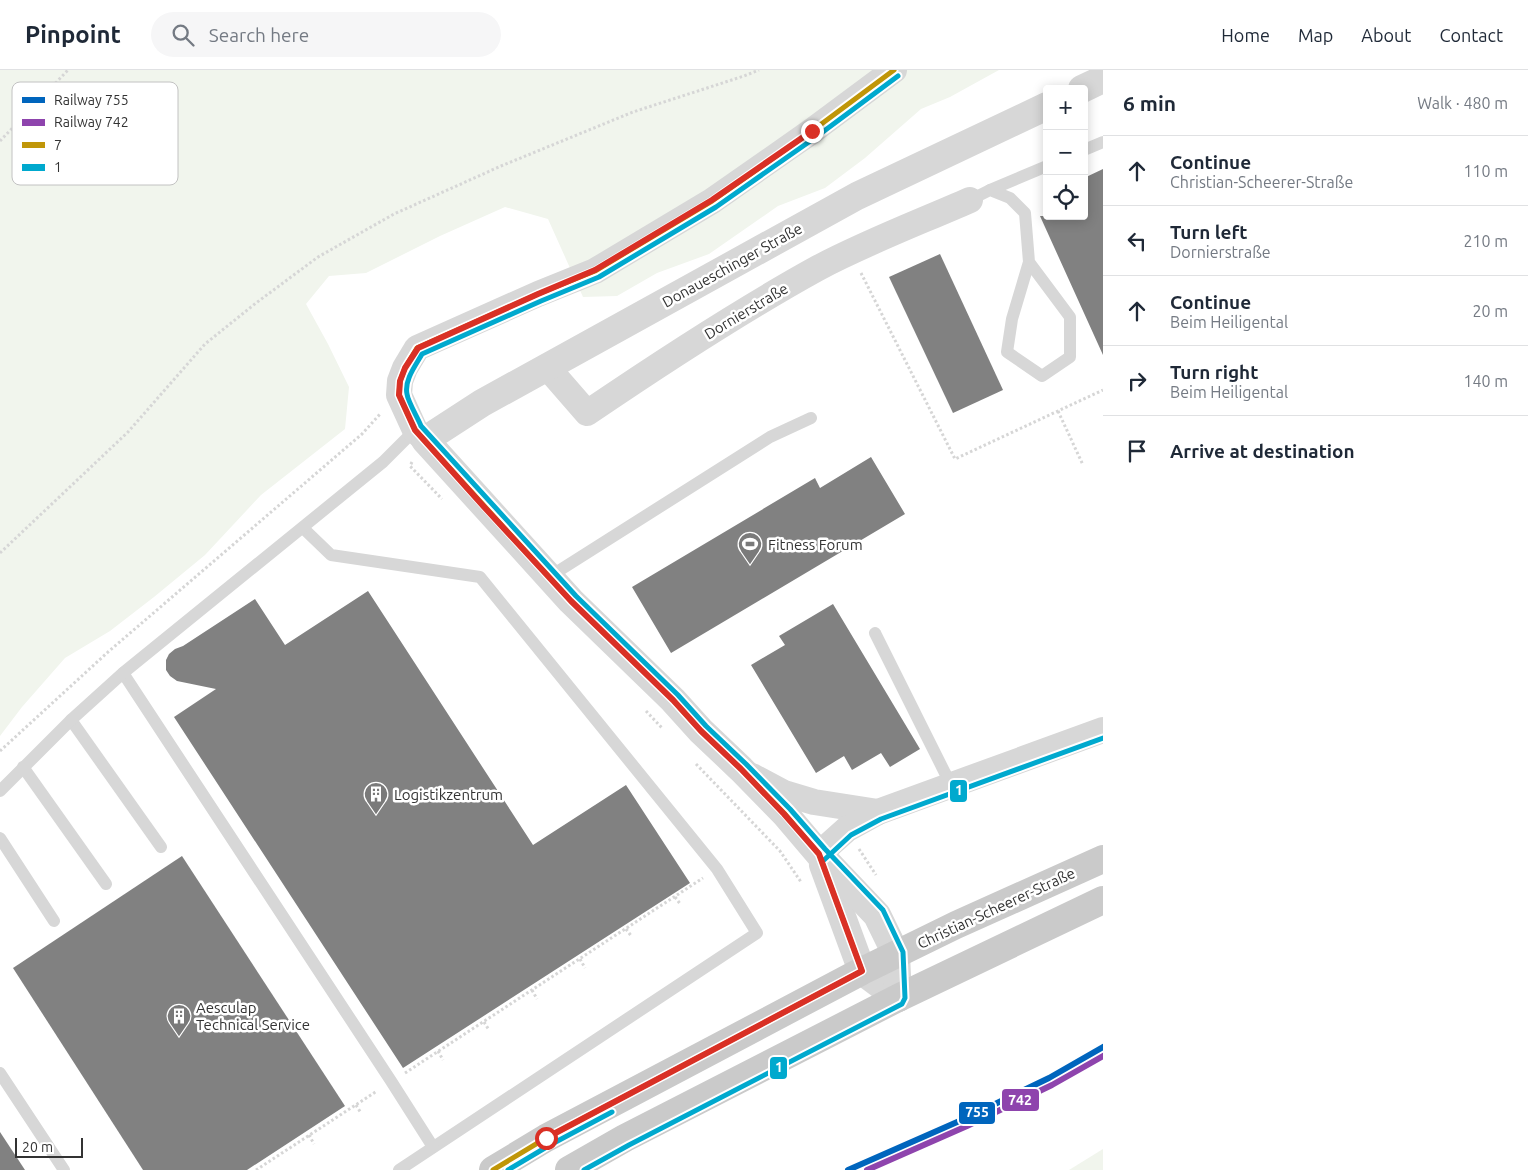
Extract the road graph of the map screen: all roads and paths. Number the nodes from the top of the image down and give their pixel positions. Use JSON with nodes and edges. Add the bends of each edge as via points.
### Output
{"nodes":[{"id":1,"x":68,"y":70,"type":"edge"},
{"id":2,"x":760,"y":70,"type":"edge"},
{"id":3,"x":894,"y":70,"type":"edge"},
{"id":4,"x":1103,"y":79,"type":"edge"},
{"id":5,"x":57,"y":82,"type":"edge"},
{"id":6,"x":1088,"y":86,"type":"edge"},
{"id":7,"x":1043,"y":108,"type":"edge"},
{"id":8,"x":12,"y":128,"type":"edge"},
{"id":9,"x":0,"y":141,"type":"edge"},
{"id":10,"x":1103,"y":142,"type":"edge"},
{"id":11,"x":1088,"y":148,"type":"edge"},
{"id":12,"x":1043,"y":168,"type":"edge"},
{"id":13,"x":980,"y":195,"type":"junction"},
{"id":14,"x":852,"y":252,"type":"junction"},
{"id":15,"x":1030,"y":262,"type":"junction"},
{"id":16,"x":547,"y":367,"type":"junction"},
{"id":17,"x":1103,"y":390,"type":"edge"},
{"id":18,"x":1058,"y":411,"type":"junction"},
{"id":19,"x":811,"y":418,"type":"dead end"},
{"id":20,"x":362,"y":434,"type":"dead end"},
{"id":21,"x":420,"y":435,"type":"junction"},
{"id":22,"x":1082,"y":465,"type":"dead end"},
{"id":23,"x":303,"y":528,"type":"junction"},
{"id":24,"x":0,"y":553,"type":"edge"},
{"id":25,"x":549,"y":576,"type":"junction"},
{"id":26,"x":875,"y":633,"type":"dead end"},
{"id":27,"x":123,"y":673,"type":"junction"},
{"id":28,"x":71,"y":720,"type":"junction"},
{"id":29,"x":1103,"y":730,"type":"edge"},
{"id":30,"x":0,"y":751,"type":"edge"},
{"id":31,"x":23,"y":767,"type":"junction"},
{"id":32,"x":741,"y":769,"type":"junction"},
{"id":33,"x":952,"y":785,"type":"junction"},
{"id":34,"x":0,"y":791,"type":"edge"},
{"id":35,"x":878,"y":812,"type":"junction"},
{"id":36,"x":0,"y":838,"type":"edge"},
{"id":37,"x":161,"y":847,"type":"dead end"},
{"id":38,"x":819,"y":854,"type":"junction"},
{"id":39,"x":1103,"y":859,"type":"edge"},
{"id":40,"x":717,"y":869,"type":"junction"},
{"id":41,"x":106,"y":884,"type":"dead end"},
{"id":42,"x":675,"y":897,"type":"junction"},
{"id":43,"x":1103,"y":900,"type":"edge"},
{"id":44,"x":681,"y":905,"type":"dead end"},
{"id":45,"x":54,"y":922,"type":"dead end"},
{"id":46,"x":626,"y":928,"type":"junction"},
{"id":47,"x":632,"y":937,"type":"dead end"},
{"id":48,"x":896,"y":954,"type":"junction"},
{"id":49,"x":580,"y":959,"type":"junction"},
{"id":50,"x":585,"y":968,"type":"dead end"},
{"id":51,"x":862,"y":971,"type":"junction"},
{"id":52,"x":532,"y":990,"type":"junction"},
{"id":53,"x":898,"y":998,"type":"junction"},
{"id":54,"x":537,"y":999,"type":"dead end"},
{"id":55,"x":484,"y":1022,"type":"junction"},
{"id":56,"x":489,"y":1030,"type":"dead end"},
{"id":57,"x":438,"y":1051,"type":"junction"},
{"id":58,"x":444,"y":1060,"type":"dead end"},
{"id":59,"x":0,"y":1073,"type":"edge"},
{"id":60,"x":391,"y":1082,"type":"junction"},
{"id":61,"x":356,"y":1104,"type":"junction"},
{"id":62,"x":361,"y":1113,"type":"dead end"},
{"id":63,"x":309,"y":1135,"type":"junction"},
{"id":64,"x":314,"y":1144,"type":"dead end"},
{"id":65,"x":433,"y":1148,"type":"junction"},
{"id":66,"x":262,"y":1168,"type":"edge"},
{"id":67,"x":64,"y":1170,"type":"edge"},
{"id":68,"x":256,"y":1170,"type":"edge"},
{"id":69,"x":399,"y":1170,"type":"edge"},
{"id":70,"x":492,"y":1170,"type":"edge"},
{"id":71,"x":569,"y":1170,"type":"edge"}],
"edges":[{"from":1,"to":5,"type":"path"},
{"from":2,"to":24,"type":"path","via":[[633,112],[501,166],[394,214],[318,257],[205,344],[128,432]]},
{"from":3,"to":21,"type":"street","via":[[712,200],[595,270],[418,348],[405,368],[399,395]]},
{"from":4,"to":6,"type":"street"},
{"from":7,"to":16,"type":"street","name":"Donaueschinger Straße","via":[[857,196]]},
{"from":8,"to":9,"type":"path"},
{"from":10,"to":11,"type":"lane"},
{"from":12,"to":13,"type":"lane"},
{"from":13,"to":14,"type":"street","name":"Dornierstraße"},
{"from":13,"to":15,"type":"lane","via":[[1010,198],[1025,214]]},
{"from":14,"to":16,"type":"street","name":"Dornierstraße","via":[[818,268],[686,346],[587,413]]},
{"from":14,"to":18,"type":"path","via":[[955,458]]},
{"from":15,"to":15,"type":"lane","via":[[1012,319],[1007,352],[1042,376],[1070,357],[1070,317]]},
{"from":16,"to":21,"type":"street","name":"Donaueschinger Straße"},
{"from":17,"to":18,"type":"path"},
{"from":18,"to":22,"type":"path"},
{"from":19,"to":25,"type":"lane","via":[[770,437]]},
{"from":20,"to":30,"type":"path","via":[[108,652]]},
{"from":21,"to":23,"type":"lane"},
{"from":21,"to":25,"type":"street"},
{"from":23,"to":27,"type":"lane"},
{"from":23,"to":40,"type":"lane","via":[[331,555],[480,577]]},
{"from":25,"to":32,"type":"street"},
{"from":26,"to":33,"type":"lane"},
{"from":27,"to":28,"type":"lane"},
{"from":27,"to":60,"type":"lane"},
{"from":28,"to":31,"type":"lane"},
{"from":28,"to":37,"type":"lane"},
{"from":29,"to":33,"type":"street"},
{"from":31,"to":34,"type":"lane"},
{"from":31,"to":41,"type":"lane"},
{"from":32,"to":35,"type":"street","via":[[784,793],[814,802]]},
{"from":32,"to":38,"type":"street"},
{"from":33,"to":35,"type":"street"},
{"from":35,"to":38,"type":"street","via":[[847,829]]},
{"from":36,"to":45,"type":"lane"},
{"from":38,"to":48,"type":"street","via":[[878,915]]},
{"from":38,"to":51,"type":"street"},
{"from":39,"to":48,"type":"main road","name":"Christian-Scheerer-Straße"},
{"from":40,"to":42,"type":"path"},
{"from":40,"to":65,"type":"lane","via":[[758,933]]},
{"from":42,"to":44,"type":"path"},
{"from":42,"to":46,"type":"path"},
{"from":43,"to":53,"type":"main road"},
{"from":46,"to":47,"type":"path"},
{"from":46,"to":49,"type":"path"},
{"from":48,"to":51,"type":"main road","name":"Christian-Scheerer-Straße"},
{"from":48,"to":53,"type":"street"},
{"from":49,"to":50,"type":"path"},
{"from":49,"to":52,"type":"path"},
{"from":51,"to":53,"type":"street"},
{"from":51,"to":70,"type":"main road","name":"Christian-Scheerer-Straße","via":[[546,1138]]},
{"from":52,"to":54,"type":"path"},
{"from":52,"to":55,"type":"path"},
{"from":53,"to":71,"type":"main road"},
{"from":55,"to":56,"type":"path"},
{"from":55,"to":57,"type":"path"},
{"from":57,"to":58,"type":"path"},
{"from":57,"to":60,"type":"path"},
{"from":59,"to":67,"type":"lane"},
{"from":60,"to":61,"type":"path"},
{"from":60,"to":65,"type":"lane"},
{"from":61,"to":62,"type":"path"},
{"from":61,"to":63,"type":"path"},
{"from":63,"to":64,"type":"path"},
{"from":63,"to":66,"type":"path"},
{"from":65,"to":69,"type":"lane"},
{"from":66,"to":68,"type":"path"}]}
